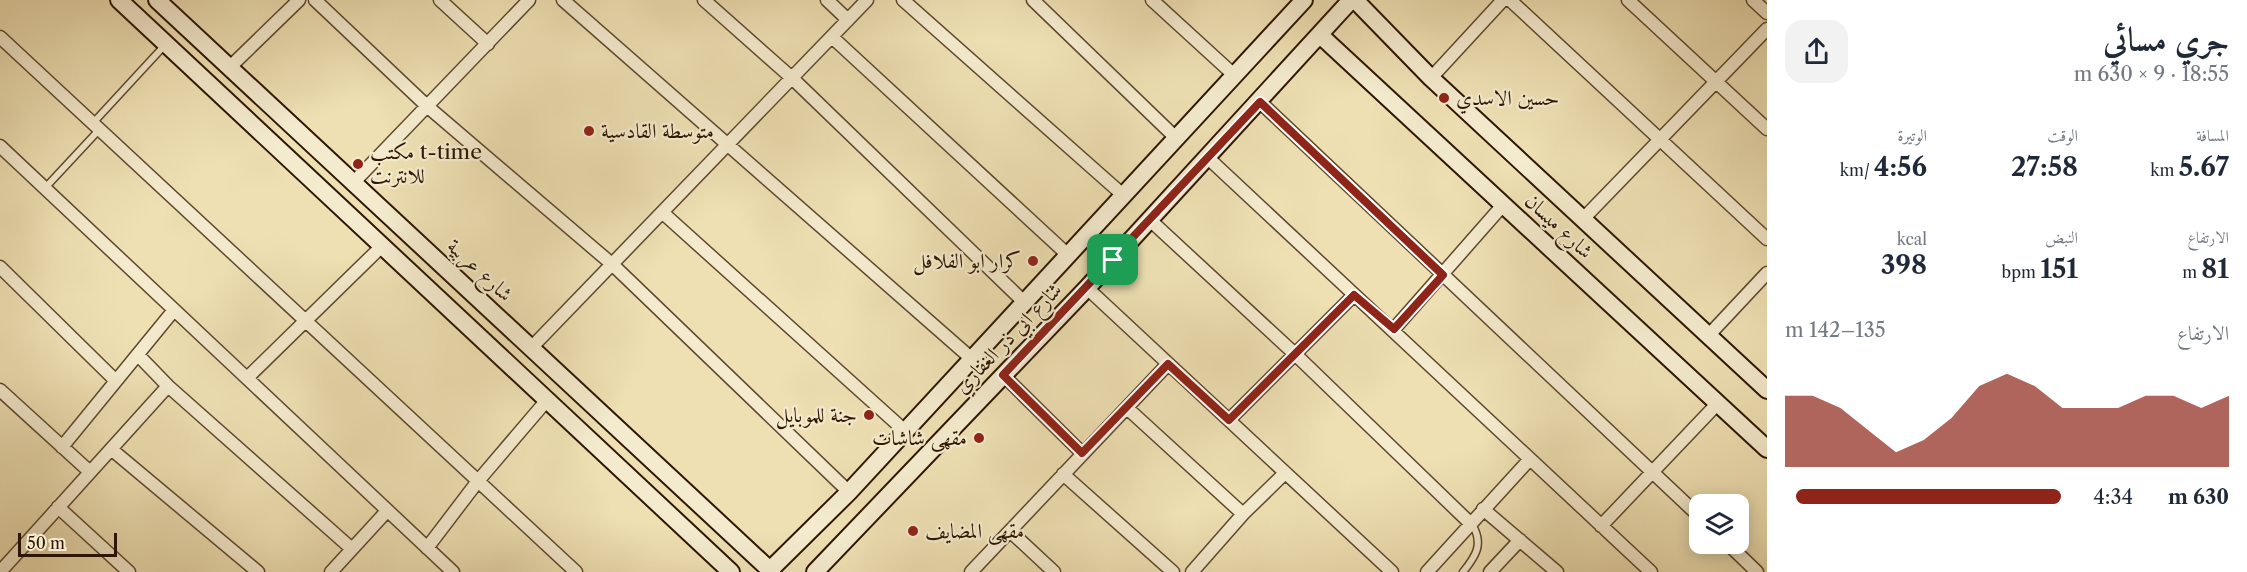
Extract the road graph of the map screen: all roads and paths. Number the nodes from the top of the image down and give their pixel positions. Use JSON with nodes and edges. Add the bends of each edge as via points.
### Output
{"nodes":[{"id":1,"x":119,"y":0,"type":"edge"},
{"id":2,"x":157,"y":0,"type":"edge"},
{"id":3,"x":299,"y":0,"type":"edge"},
{"id":4,"x":315,"y":0,"type":"edge"},
{"id":5,"x":440,"y":0,"type":"edge"},
{"id":6,"x":529,"y":0,"type":"edge"},
{"id":7,"x":563,"y":0,"type":"edge"},
{"id":8,"x":704,"y":0,"type":"edge"},
{"id":9,"x":827,"y":0,"type":"edge"},
{"id":10,"x":867,"y":0,"type":"edge"},
{"id":11,"x":903,"y":0,"type":"edge"},
{"id":12,"x":1033,"y":0,"type":"edge"},
{"id":13,"x":1152,"y":0,"type":"edge"},
{"id":14,"x":1304,"y":0,"type":"edge"},
{"id":15,"x":1353,"y":0,"type":"edge"},
{"id":16,"x":1503,"y":0,"type":"edge"},
{"id":17,"x":1510,"y":0,"type":"edge"},
{"id":18,"x":1628,"y":0,"type":"edge"},
{"id":19,"x":1753,"y":0,"type":"edge"},
{"id":20,"x":1767,"y":13,"type":"edge"},
{"id":21,"x":848,"y":20,"type":"junction"},
{"id":22,"x":1767,"y":29,"type":"edge"},
{"id":23,"x":1320,"y":35,"type":"junction"},
{"id":24,"x":0,"y":37,"type":"edge"},
{"id":25,"x":832,"y":37,"type":"junction"},
{"id":26,"x":166,"y":44,"type":"junction"},
{"id":27,"x":488,"y":44,"type":"junction"},
{"id":28,"x":229,"y":68,"type":"junction"},
{"id":29,"x":1234,"y":75,"type":"junction"},
{"id":30,"x":792,"y":78,"type":"junction"},
{"id":31,"x":1431,"y":78,"type":"junction"},
{"id":32,"x":1714,"y":81,"type":"junction"},
{"id":33,"x":1260,"y":102,"type":"junction"},
{"id":34,"x":428,"y":107,"type":"junction"},
{"id":35,"x":96,"y":127,"type":"junction"},
{"id":36,"x":1767,"y":129,"type":"edge"},
{"id":37,"x":1176,"y":138,"type":"junction"},
{"id":38,"x":1660,"y":139,"type":"junction"},
{"id":39,"x":0,"y":146,"type":"edge"},
{"id":40,"x":728,"y":147,"type":"junction"},
{"id":41,"x":1207,"y":157,"type":"junction"},
{"id":42,"x":353,"y":183,"type":"junction"},
{"id":43,"x":45,"y":188,"type":"junction"},
{"id":44,"x":1123,"y":195,"type":"junction"},
{"id":45,"x":1503,"y":205,"type":"junction"},
{"id":46,"x":663,"y":213,"type":"junction"},
{"id":47,"x":1583,"y":219,"type":"junction"},
{"id":48,"x":1150,"y":220,"type":"junction"},
{"id":49,"x":1087,"y":235,"type":"junction"},
{"id":50,"x":1767,"y":239,"type":"edge"},
{"id":51,"x":382,"y":246,"type":"junction"},
{"id":52,"x":1068,"y":255,"type":"junction"},
{"id":53,"x":1113,"y":260,"type":"junction"},
{"id":54,"x":613,"y":265,"type":"junction"},
{"id":55,"x":0,"y":267,"type":"edge"},
{"id":56,"x":1767,"y":273,"type":"edge"},
{"id":57,"x":1443,"y":275,"type":"junction"},
{"id":58,"x":1087,"y":288,"type":"junction"},
{"id":59,"x":1354,"y":295,"type":"junction"},
{"id":60,"x":1024,"y":302,"type":"junction"},
{"id":61,"x":174,"y":310,"type":"junction"},
{"id":62,"x":306,"y":321,"type":"junction"},
{"id":63,"x":1394,"y":329,"type":"junction"},
{"id":64,"x":1708,"y":336,"type":"junction"},
{"id":65,"x":531,"y":348,"type":"junction"},
{"id":66,"x":138,"y":355,"type":"junction"},
{"id":67,"x":1296,"y":355,"type":"junction"},
{"id":68,"x":972,"y":359,"type":"junction"},
{"id":69,"x":1168,"y":364,"type":"junction"},
{"id":70,"x":1003,"y":375,"type":"junction"},
{"id":71,"x":247,"y":378,"type":"junction"},
{"id":72,"x":116,"y":381,"type":"junction"},
{"id":73,"x":168,"y":386,"type":"junction"},
{"id":74,"x":0,"y":390,"type":"edge"},
{"id":75,"x":1767,"y":390,"type":"edge"},
{"id":76,"x":547,"y":400,"type":"junction"},
{"id":77,"x":1718,"y":404,"type":"junction"},
{"id":78,"x":1127,"y":408,"type":"junction"},
{"id":79,"x":1229,"y":420,"type":"junction"},
{"id":80,"x":905,"y":431,"type":"junction"},
{"id":81,"x":62,"y":447,"type":"junction"},
{"id":82,"x":111,"y":449,"type":"junction"},
{"id":83,"x":1767,"y":449,"type":"edge"},
{"id":84,"x":1082,"y":453,"type":"junction"},
{"id":85,"x":1530,"y":459,"type":"junction"},
{"id":86,"x":90,"y":472,"type":"junction"},
{"id":87,"x":1285,"y":473,"type":"junction"},
{"id":88,"x":1652,"y":473,"type":"junction"},
{"id":89,"x":1063,"y":474,"type":"junction"},
{"id":90,"x":478,"y":481,"type":"junction"},
{"id":91,"x":849,"y":492,"type":"junction"},
{"id":92,"x":58,"y":507,"type":"junction"},
{"id":93,"x":1689,"y":507,"type":"edge"},
{"id":94,"x":1483,"y":509,"type":"junction"},
{"id":95,"x":387,"y":510,"type":"junction"},
{"id":96,"x":1243,"y":514,"type":"junction"},
{"id":97,"x":1471,"y":524,"type":"junction"},
{"id":98,"x":1601,"y":526,"type":"junction"},
{"id":99,"x":1010,"y":531,"type":"junction"},
{"id":100,"x":1520,"y":540,"type":"junction"},
{"id":101,"x":427,"y":548,"type":"junction"},
{"id":102,"x":352,"y":549,"type":"junction"},
{"id":103,"x":1738,"y":554,"type":"edge"},
{"id":104,"x":770,"y":571,"type":"edge"},
{"id":105,"x":0,"y":572,"type":"edge"},
{"id":106,"x":129,"y":572,"type":"edge"},
{"id":107,"x":258,"y":572,"type":"edge"},
{"id":108,"x":331,"y":572,"type":"edge"},
{"id":109,"x":453,"y":572,"type":"edge"},
{"id":110,"x":576,"y":572,"type":"edge"},
{"id":111,"x":731,"y":572,"type":"edge"},
{"id":112,"x":815,"y":572,"type":"edge"},
{"id":113,"x":971,"y":572,"type":"edge"},
{"id":114,"x":1054,"y":572,"type":"edge"},
{"id":115,"x":1173,"y":572,"type":"edge"},
{"id":116,"x":1192,"y":572,"type":"edge"},
{"id":117,"x":1392,"y":572,"type":"edge"},
{"id":118,"x":1427,"y":572,"type":"edge"},
{"id":119,"x":1463,"y":572,"type":"edge"},
{"id":120,"x":1490,"y":572,"type":"edge"},
{"id":121,"x":1557,"y":572,"type":"edge"},
{"id":122,"x":1651,"y":572,"type":"edge"},
{"id":123,"x":1757,"y":572,"type":"edge"}],
"edges":[{"from":1,"to":26,"type":"main road"},
{"from":2,"to":28,"type":"main road","name":"شارع عربية"},
{"from":3,"to":28,"type":"street"},
{"from":4,"to":34,"type":"street"},
{"from":5,"to":27,"type":"street"},
{"from":6,"to":27,"type":"street"},
{"from":7,"to":40,"type":"street"},
{"from":8,"to":30,"type":"street"},
{"from":9,"to":21,"type":"street"},
{"from":10,"to":21,"type":"street"},
{"from":11,"to":44,"type":"street"},
{"from":12,"to":37,"type":"street"},
{"from":13,"to":29,"type":"street"},
{"from":14,"to":29,"type":"main road","name":"شارع ابي ذر الغفاري"},
{"from":15,"to":23,"type":"main road","name":"شارع ابي ذر الغفاري"},
{"from":15,"to":31,"type":"main road","name":"شارع ميسان"},
{"from":16,"to":31,"type":"street"},
{"from":17,"to":38,"type":"street"},
{"from":18,"to":32,"type":"street"},
{"from":19,"to":20,"type":"street"},
{"from":21,"to":25,"type":"street"},
{"from":22,"to":32,"type":"street"},
{"from":23,"to":33,"type":"main road","name":"شارع ابي ذر الغفاري"},
{"from":23,"to":45,"type":"main road","name":"شارع ميسان"},
{"from":24,"to":35,"type":"street"},
{"from":25,"to":30,"type":"street"},
{"from":25,"to":52,"type":"street"},
{"from":26,"to":35,"type":"lane"},
{"from":26,"to":51,"type":"main road"},
{"from":27,"to":34,"type":"street"},
{"from":28,"to":42,"type":"main road","name":"شارع عربية"},
{"from":29,"to":37,"type":"main road","name":"شارع ابي ذر الغفاري"},
{"from":30,"to":40,"type":"street"},
{"from":30,"to":60,"type":"street"},
{"from":31,"to":47,"type":"main road","name":"شارع ميسان"},
{"from":32,"to":36,"type":"street"},
{"from":32,"to":38,"type":"street"},
{"from":33,"to":41,"type":"main road","name":"شارع ابي ذر الغفاري"},
{"from":33,"to":57,"type":"street"},
{"from":34,"to":42,"type":"street"},
{"from":34,"to":54,"type":"street"},
{"from":35,"to":43,"type":"lane"},
{"from":35,"to":62,"type":"street"},
{"from":37,"to":44,"type":"main road","name":"شارع ابي ذر الغفاري"},
{"from":38,"to":47,"type":"street"},
{"from":38,"to":50,"type":"street"},
{"from":39,"to":43,"type":"street"},
{"from":40,"to":46,"type":"street"},
{"from":40,"to":68,"type":"street"},
{"from":41,"to":48,"type":"main road","name":"شارع ابي ذر الغفاري"},
{"from":41,"to":59,"type":"street"},
{"from":42,"to":65,"type":"main road","name":"شارع عربية"},
{"from":43,"to":61,"type":"street"},
{"from":44,"to":49,"type":"main road","name":"شارع ابي ذر الغفاري"},
{"from":45,"to":57,"type":"street"},
{"from":45,"to":77,"type":"main road","name":"شارع ميسان"},
{"from":46,"to":54,"type":"street"},
{"from":46,"to":80,"type":"street"},
{"from":47,"to":64,"type":"main road","name":"شارع ميسان"},
{"from":48,"to":53,"type":"main road","name":"شارع ابي ذر الغفاري"},
{"from":48,"to":67,"type":"street"},
{"from":49,"to":52,"type":"main road","name":"شارع ابي ذر الغفاري"},
{"from":49,"to":53,"type":"main road"},
{"from":51,"to":62,"type":"street"},
{"from":51,"to":76,"type":"main road"},
{"from":52,"to":60,"type":"main road","name":"شارع ابي ذر الغفاري"},
{"from":53,"to":58,"type":"main road","name":"شارع ابي ذر الغفاري"},
{"from":54,"to":65,"type":"street"},
{"from":54,"to":91,"type":"street"},
{"from":55,"to":72,"type":"street"},
{"from":56,"to":64,"type":"street"},
{"from":57,"to":63,"type":"street"},
{"from":57,"to":88,"type":"street"},
{"from":58,"to":69,"type":"street"},
{"from":58,"to":70,"type":"main road","name":"شارع ابي ذر الغفاري"},
{"from":59,"to":63,"type":"street"},
{"from":59,"to":67,"type":"street"},
{"from":60,"to":68,"type":"main road","name":"شارع ابي ذر الغفاري"},
{"from":61,"to":66,"type":"street"},
{"from":61,"to":71,"type":"street"},
{"from":62,"to":71,"type":"street"},
{"from":62,"to":90,"type":"street"},
{"from":63,"to":85,"type":"street"},
{"from":64,"to":75,"type":"main road","name":"شارع ميسان"},
{"from":65,"to":104,"type":"main road","name":"شارع عربية"},
{"from":66,"to":72,"type":"street"},
{"from":66,"to":73,"type":"street"},
{"from":67,"to":79,"type":"street"},
{"from":67,"to":97,"type":"street"},
{"from":68,"to":80,"type":"main road","name":"شارع ابي ذر الغفاري"},
{"from":69,"to":78,"type":"street"},
{"from":69,"to":79,"type":"street"},
{"from":70,"to":84,"type":"street"},
{"from":70,"to":112,"type":"main road","name":"شارع ابي ذر الغفاري"},
{"from":71,"to":95,"type":"street"},
{"from":72,"to":81,"type":"street"},
{"from":73,"to":82,"type":"street"},
{"from":73,"to":102,"type":"street"},
{"from":74,"to":81,"type":"street"},
{"from":76,"to":90,"type":"street"},
{"from":76,"to":111,"type":"main road"},
{"from":77,"to":83,"type":"main road","name":"شارع ميسان"},
{"from":77,"to":88,"type":"street"},
{"from":78,"to":84,"type":"street"},
{"from":78,"to":96,"type":"street"},
{"from":79,"to":87,"type":"street"},
{"from":80,"to":91,"type":"main road","name":"شارع ابي ذر الغفاري"},
{"from":81,"to":86,"type":"street"},
{"from":82,"to":86,"type":"street"},
{"from":82,"to":107,"type":"street"},
{"from":84,"to":89,"type":"street"},
{"from":85,"to":94,"type":"street"},
{"from":85,"to":98,"type":"street"},
{"from":86,"to":92,"type":"street"},
{"from":87,"to":96,"type":"street"},
{"from":87,"to":117,"type":"street"},
{"from":88,"to":93,"type":"street"},
{"from":88,"to":98,"type":"street"},
{"from":89,"to":99,"type":"street"},
{"from":89,"to":115,"type":"street"},
{"from":90,"to":101,"type":"street"},
{"from":90,"to":110,"type":"street"},
{"from":91,"to":104,"type":"main road","name":"شارع ابي ذر الغفاري"},
{"from":92,"to":105,"type":"street"},
{"from":92,"to":106,"type":"street"},
{"from":94,"to":97,"type":"street"},
{"from":94,"to":100,"type":"street"},
{"from":95,"to":101,"type":"street"},
{"from":95,"to":102,"type":"street"},
{"from":96,"to":116,"type":"street"},
{"from":97,"to":118,"type":"street"},
{"from":97,"to":119,"type":"lane","via":[[1479,539],[1478,549]]},
{"from":98,"to":122,"type":"street"},
{"from":99,"to":113,"type":"street"},
{"from":99,"to":114,"type":"street"},
{"from":100,"to":120,"type":"street"},
{"from":100,"to":121,"type":"street"},
{"from":101,"to":109,"type":"street"},
{"from":102,"to":108,"type":"street"},
{"from":103,"to":123,"type":"street"}]}
